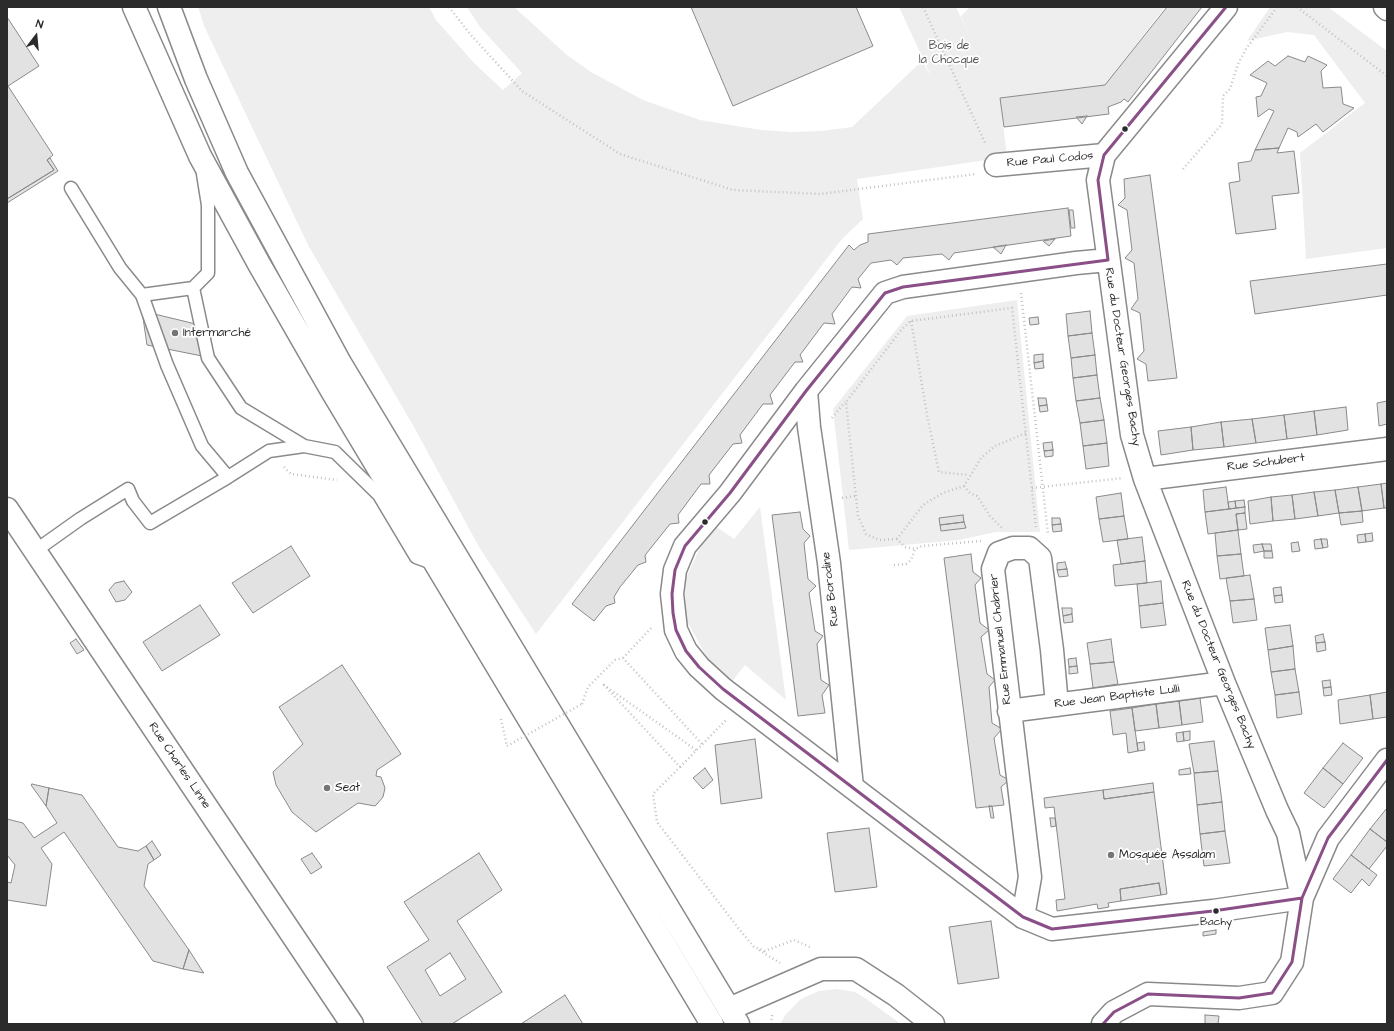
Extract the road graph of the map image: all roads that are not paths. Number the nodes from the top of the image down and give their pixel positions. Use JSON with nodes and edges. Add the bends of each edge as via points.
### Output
{"nodes":[{"id":1,"x":134,"y":7,"type":"edge"},
{"id":2,"x":169,"y":7,"type":"edge"},
{"id":3,"x":1226,"y":7,"type":"edge"},
{"id":4,"x":1385,"y":7,"type":"edge"},
{"id":5,"x":1387,"y":9,"type":"edge"},
{"id":6,"x":1104,"y":155,"type":"junction"},
{"id":7,"x":200,"y":156,"type":"junction"},
{"id":8,"x":996,"y":165,"type":"road end"},
{"id":9,"x":71,"y":188,"type":"dead end"},
{"id":10,"x":1108,"y":260,"type":"junction"},
{"id":11,"x":193,"y":288,"type":"junction"},
{"id":12,"x":142,"y":295,"type":"junction"},
{"id":13,"x":806,"y":392,"type":"junction"},
{"id":14,"x":304,"y":446,"type":"junction"},
{"id":15,"x":1387,"y":449,"type":"edge"},
{"id":16,"x":228,"y":477,"type":"junction"},
{"id":17,"x":1145,"y":479,"type":"junction"},
{"id":18,"x":7,"y":509,"type":"edge"},
{"id":19,"x":35,"y":550,"type":"junction"},
{"id":20,"x":436,"y":565,"type":"junction"},
{"id":21,"x":1224,"y":683,"type":"junction"},
{"id":22,"x":1056,"y":705,"type":"junction"},
{"id":23,"x":1009,"y":711,"type":"junction"},
{"id":24,"x":1387,"y":760,"type":"edge"},
{"id":25,"x":563,"y":776,"type":"junction"},
{"id":26,"x":852,"y":787,"type":"junction"},
{"id":27,"x":1302,"y":898,"type":"junction"},
{"id":28,"x":1023,"y":917,"type":"junction"},
{"id":29,"x":733,"y":1016,"type":"edge"},
{"id":30,"x":710,"y":1021,"type":"edge"},
{"id":31,"x":352,"y":1024,"type":"edge"},
{"id":32,"x":933,"y":1024,"type":"edge"},
{"id":33,"x":1103,"y":1024,"type":"edge"}],
"edges":[{"from":1,"to":7,"type":"street"},
{"from":2,"to":29,"type":"street","via":[[196,79],[237,173],[340,363]]},
{"from":3,"to":6,"type":"street","name":"Rue Paul Codos"},
{"from":4,"to":5,"type":"street"},
{"from":6,"to":8,"type":"street","name":"Rue Paul Codos"},
{"from":6,"to":10,"type":"street","name":"Rue du Docteur Georges Bachy","via":[[1098,180]]},
{"from":7,"to":11,"type":"lane","via":[[208,205],[208,273]]},
{"from":7,"to":20,"type":"street","via":[[278,297]]},
{"from":9,"to":12,"type":"lane","via":[[120,268]]},
{"from":10,"to":13,"type":"street","via":[[904,287],[885,293]]},
{"from":10,"to":17,"type":"street","name":"Rue du Docteur Georges Bachy","via":[[1132,435]]},
{"from":11,"to":12,"type":"lane"},
{"from":11,"to":14,"type":"lane","via":[[208,358],[241,408]]},
{"from":12,"to":16,"type":"lane","via":[[167,365],[202,446]]},
{"from":13,"to":26,"type":"street","name":"Rue Borodine","via":[[829,563]]},
{"from":13,"to":26,"type":"street","via":[[730,493],[685,546],[675,570],[673,613],[676,630],[686,651],[699,667]]},
{"from":14,"to":16,"type":"lane","via":[[269,451]]},
{"from":14,"to":20,"type":"lane","via":[[335,452],[379,494],[416,557]]},
{"from":15,"to":17,"type":"street","name":"Rue Schubert"},
{"from":16,"to":19,"type":"lane","via":[[150,523],[133,501],[128,488]]},
{"from":17,"to":21,"type":"street","name":"Rue du Docteur Georges Bachy"},
{"from":18,"to":19,"type":"street","name":"Rue Charles Linne"},
{"from":19,"to":31,"type":"street","name":"Rue Charles Linne"},
{"from":20,"to":25,"type":"street"},
{"from":21,"to":22,"type":"street","name":"Rue Jean Baptiste Lulli"},
{"from":21,"to":27,"type":"street","name":"Rue du Docteur Georges Bachy","via":[[1288,833]]},
{"from":22,"to":23,"type":"street","name":"Rue Jean Baptiste Lulli"},
{"from":22,"to":23,"type":"street","name":"Rue Emmanuel Chabrier","via":[[1040,558],[1029,548],[1013,548],[999,553],[993,569]]},
{"from":23,"to":28,"type":"street","name":"Rue Emmanuel Chabrier","via":[[1030,877]]},
{"from":24,"to":27,"type":"street","via":[[1328,838]]},
{"from":25,"to":29,"type":"street","via":[[580,788],[711,1003]]},
{"from":25,"to":30,"type":"street"},
{"from":26,"to":28,"type":"street"},
{"from":27,"to":28,"type":"street","via":[[1052,929]]},
{"from":27,"to":33,"type":"street","name":"Rue du Docteur Georges Bachy","via":[[1292,962],[1272,993],[1239,998],[1148,994],[1114,1012]]},
{"from":29,"to":32,"type":"street","via":[[821,969],[856,969]]}]}
